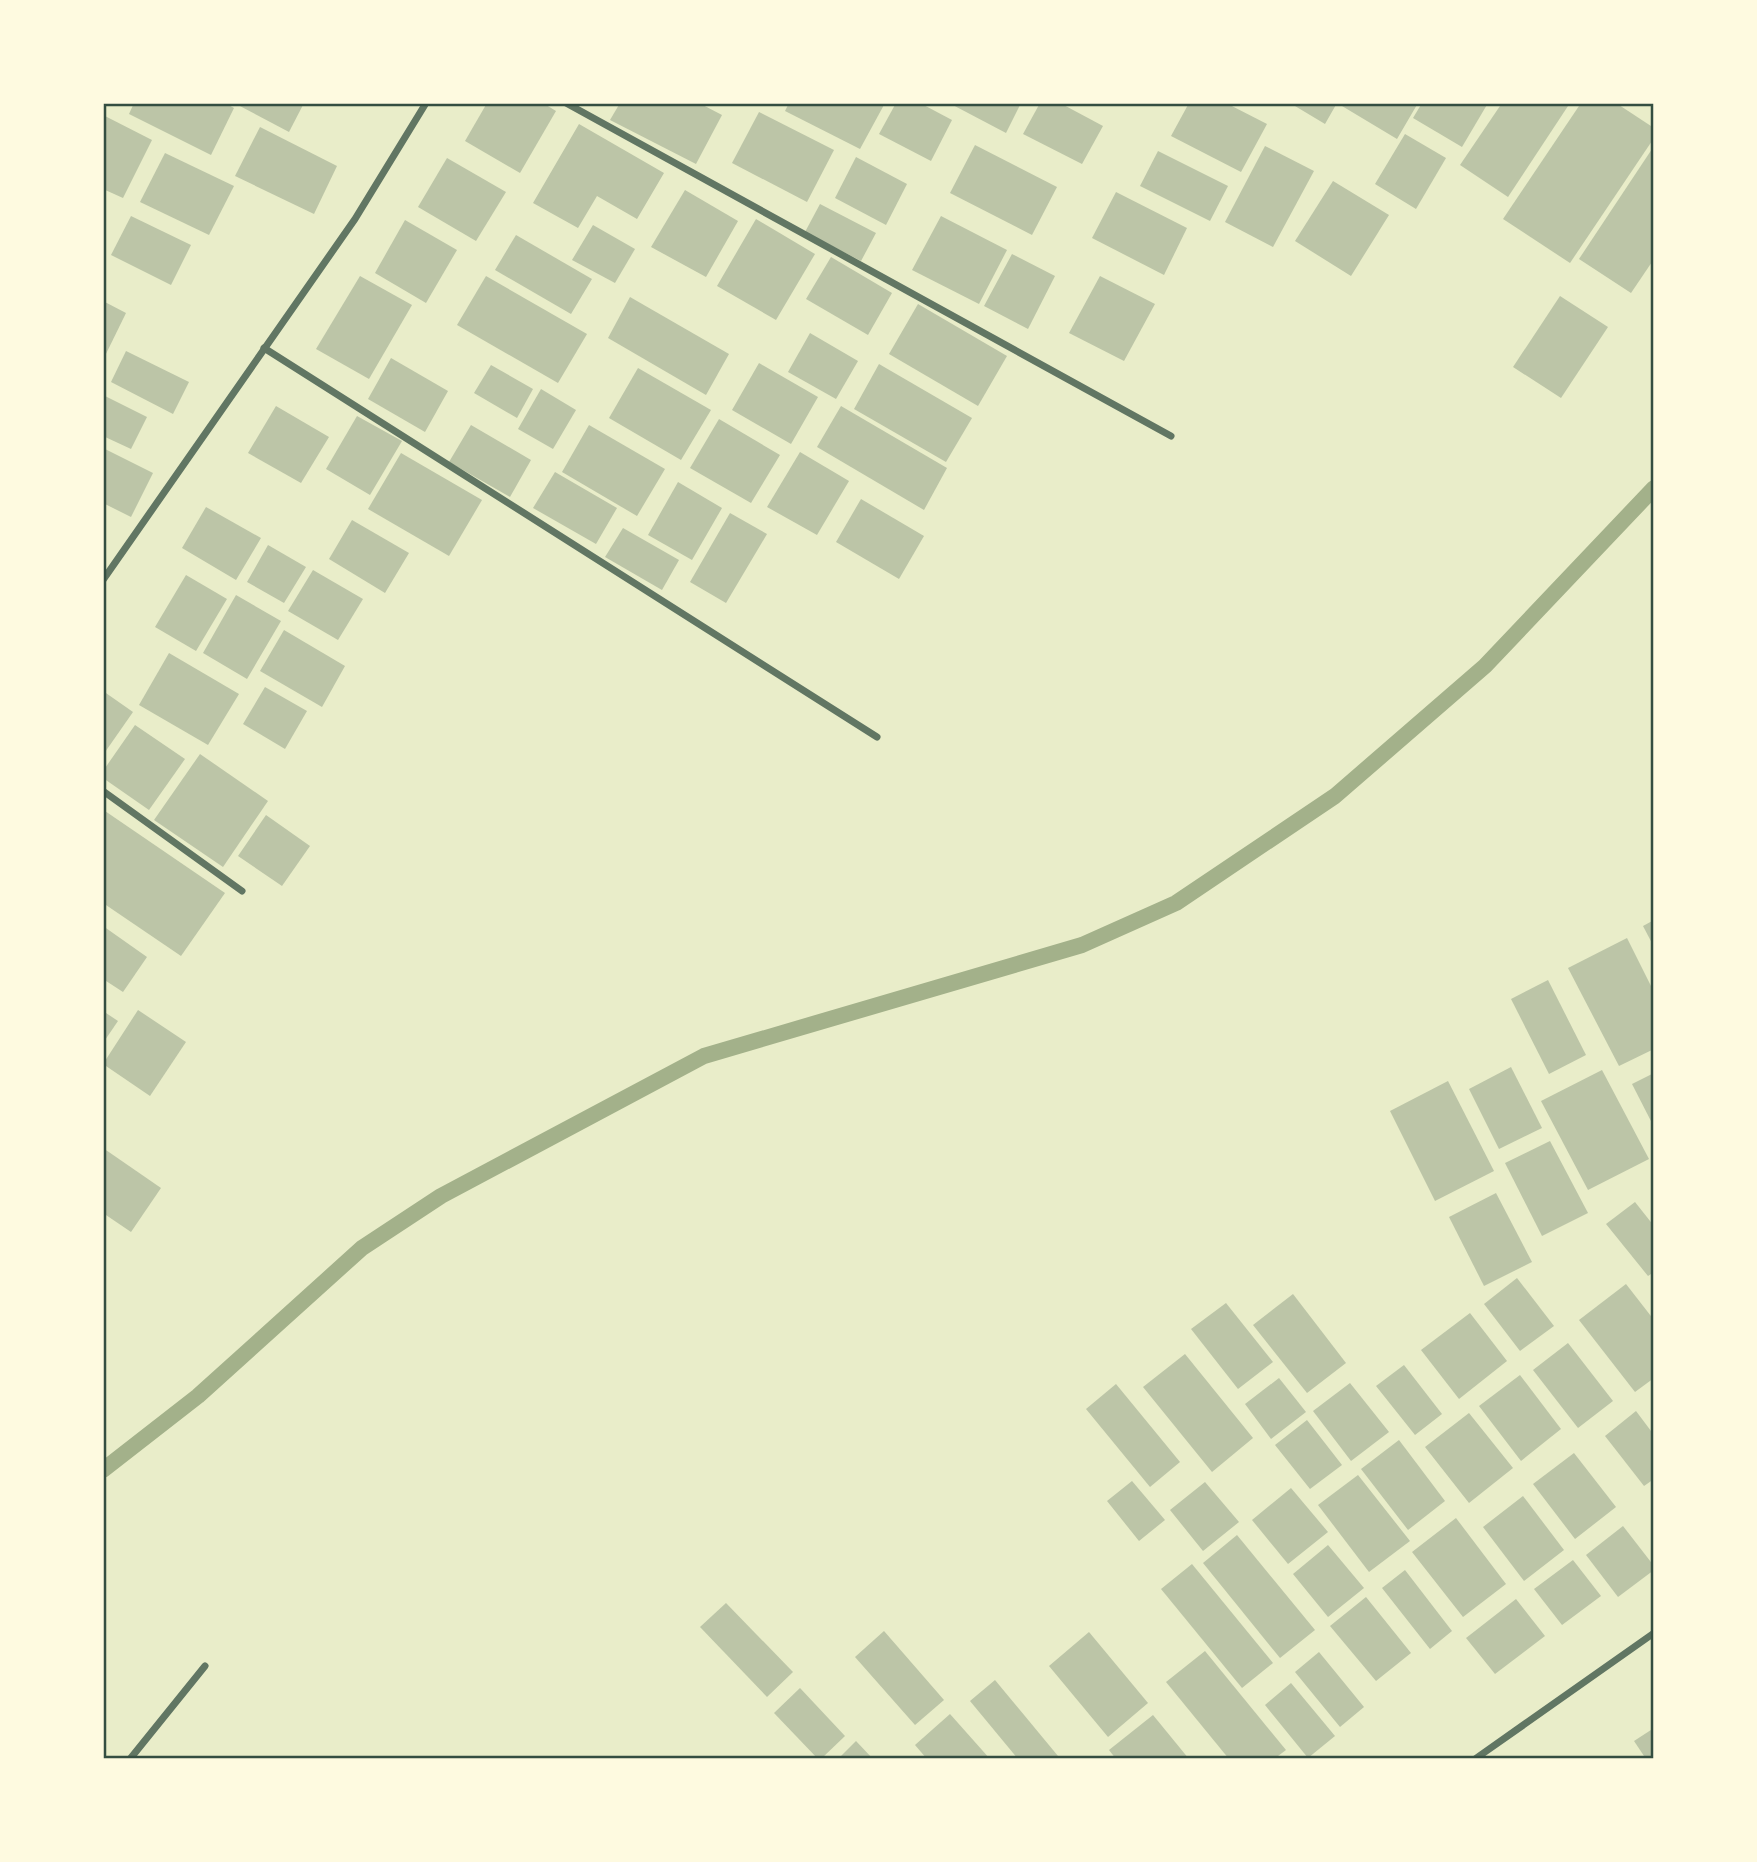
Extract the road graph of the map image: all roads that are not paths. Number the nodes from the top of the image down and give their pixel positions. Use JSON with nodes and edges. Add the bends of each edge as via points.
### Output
{"nodes":[{"id":1,"x":426,"y":103,"type":"edge"},
{"id":2,"x":566,"y":103,"type":"edge"},
{"id":3,"x":264,"y":348,"type":"junction"},
{"id":4,"x":1171,"y":436,"type":"dead end"},
{"id":5,"x":103,"y":580,"type":"edge"},
{"id":6,"x":877,"y":737,"type":"dead end"},
{"id":7,"x":103,"y":791,"type":"edge"},
{"id":8,"x":242,"y":891,"type":"dead end"},
{"id":9,"x":1654,"y":1633,"type":"edge"},
{"id":10,"x":205,"y":1666,"type":"dead end"},
{"id":11,"x":130,"y":1759,"type":"edge"},
{"id":12,"x":1475,"y":1759,"type":"edge"}],
"edges":[{"from":1,"to":3,"type":"street","via":[[355,219]]},
{"from":2,"to":4,"type":"street"},
{"from":3,"to":5,"type":"street"},
{"from":3,"to":6,"type":"street"},
{"from":7,"to":8,"type":"street"},
{"from":9,"to":12,"type":"street"},
{"from":10,"to":11,"type":"street"}]}
